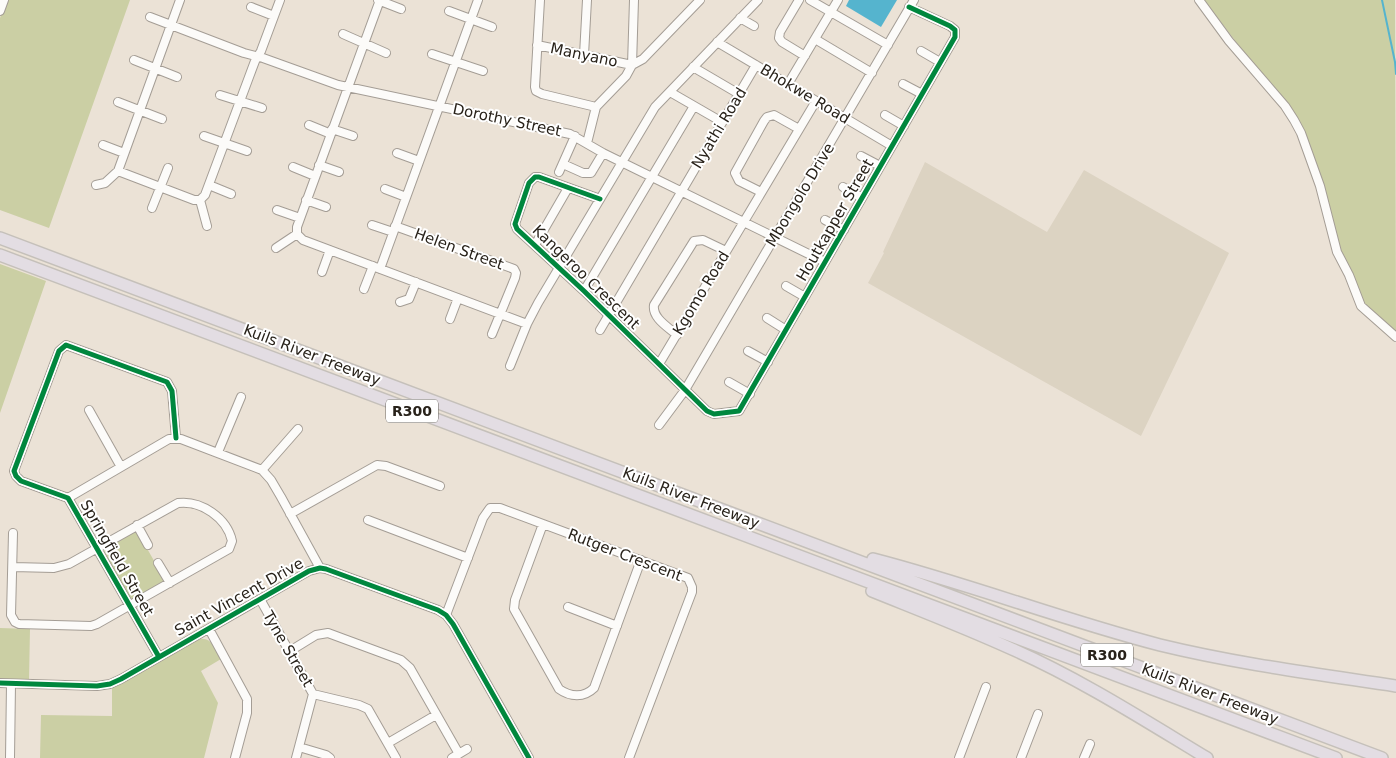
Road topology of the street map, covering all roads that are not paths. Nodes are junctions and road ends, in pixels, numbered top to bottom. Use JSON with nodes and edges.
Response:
{"nodes":[{"id":1,"x":4,"y":0,"type":"edge"},
{"id":2,"x":180,"y":0,"type":"edge"},
{"id":3,"x":280,"y":0,"type":"edge"},
{"id":4,"x":379,"y":0,"type":"edge"},
{"id":5,"x":478,"y":0,"type":"edge"},
{"id":6,"x":540,"y":0,"type":"edge"},
{"id":7,"x":587,"y":0,"type":"edge"},
{"id":8,"x":634,"y":0,"type":"edge"},
{"id":9,"x":700,"y":0,"type":"edge"},
{"id":10,"x":758,"y":0,"type":"edge"},
{"id":11,"x":799,"y":0,"type":"edge"},
{"id":12,"x":810,"y":0,"type":"edge"},
{"id":13,"x":838,"y":0,"type":"edge"},
{"id":14,"x":914,"y":0,"type":"edge"},
{"id":15,"x":1199,"y":0,"type":"edge"},
{"id":16,"x":252,"y":7,"type":"dead end"},
{"id":17,"x":909,"y":7,"type":"junction"},
{"id":18,"x":402,"y":9,"type":"dead end"},
{"id":19,"x":0,"y":11,"type":"edge"},
{"id":20,"x":449,"y":11,"type":"dead end"},
{"id":21,"x":831,"y":12,"type":"junction"},
{"id":22,"x":274,"y":16,"type":"junction"},
{"id":23,"x":150,"y":17,"type":"dead end"},
{"id":24,"x":740,"y":18,"type":"junction"},
{"id":25,"x":471,"y":19,"type":"junction"},
{"id":26,"x":171,"y":25,"type":"junction"},
{"id":27,"x":754,"y":26,"type":"dead end"},
{"id":28,"x":492,"y":27,"type":"dead end"},
{"id":29,"x":343,"y":34,"type":"dead end"},
{"id":30,"x":815,"y":39,"type":"junction"},
{"id":31,"x":717,"y":42,"type":"junction"},
{"id":32,"x":364,"y":43,"type":"junction"},
{"id":33,"x":538,"y":45,"type":"junction"},
{"id":34,"x":888,"y":45,"type":"junction"},
{"id":35,"x":921,"y":51,"type":"dead end"},
{"id":36,"x":386,"y":53,"type":"dead end"},
{"id":37,"x":432,"y":54,"type":"dead end"},
{"id":38,"x":584,"y":55,"type":"junction"},
{"id":39,"x":258,"y":56,"type":"junction"},
{"id":40,"x":805,"y":56,"type":"junction"},
{"id":41,"x":134,"y":60,"type":"dead end"},
{"id":42,"x":455,"y":62,"type":"junction"},
{"id":43,"x":940,"y":62,"type":"junction"},
{"id":44,"x":632,"y":65,"type":"junction"},
{"id":45,"x":756,"y":65,"type":"junction"},
{"id":46,"x":693,"y":67,"type":"junction"},
{"id":47,"x":155,"y":68,"type":"junction"},
{"id":48,"x":483,"y":71,"type":"dead end"},
{"id":49,"x":872,"y":73,"type":"junction"},
{"id":50,"x":177,"y":77,"type":"dead end"},
{"id":51,"x":788,"y":84,"type":"junction"},
{"id":52,"x":903,"y":84,"type":"dead end"},
{"id":53,"x":348,"y":87,"type":"junction"},
{"id":54,"x":670,"y":92,"type":"junction"},
{"id":55,"x":739,"y":94,"type":"junction"},
{"id":56,"x":922,"y":94,"type":"junction"},
{"id":57,"x":220,"y":95,"type":"dead end"},
{"id":58,"x":240,"y":101,"type":"junction"},
{"id":59,"x":816,"y":101,"type":"junction"},
{"id":60,"x":118,"y":102,"type":"dead end"},
{"id":61,"x":439,"y":106,"type":"junction"},
{"id":62,"x":694,"y":106,"type":"junction"},
{"id":63,"x":596,"y":107,"type":"junction"},
{"id":64,"x":262,"y":108,"type":"dead end"},
{"id":65,"x":140,"y":111,"type":"junction"},
{"id":66,"x":885,"y":115,"type":"dead end"},
{"id":67,"x":845,"y":118,"type":"junction"},
{"id":68,"x":162,"y":119,"type":"dead end"},
{"id":69,"x":722,"y":122,"type":"junction"},
{"id":70,"x":308,"y":125,"type":"dead end"},
{"id":71,"x":904,"y":126,"type":"junction"},
{"id":72,"x":799,"y":129,"type":"junction"},
{"id":73,"x":332,"y":131,"type":"junction"},
{"id":74,"x":204,"y":136,"type":"dead end"},
{"id":75,"x":353,"y":136,"type":"dead end"},
{"id":76,"x":575,"y":136,"type":"junction"},
{"id":77,"x":224,"y":143,"type":"junction"},
{"id":78,"x":586,"y":143,"type":"junction"},
{"id":79,"x":102,"y":145,"type":"dead end"},
{"id":80,"x":892,"y":146,"type":"junction"},
{"id":81,"x":247,"y":151,"type":"dead end"},
{"id":82,"x":124,"y":153,"type":"junction"},
{"id":83,"x":603,"y":153,"type":"junction"},
{"id":84,"x":398,"y":154,"type":"dead end"},
{"id":85,"x":862,"y":156,"type":"dead end"},
{"id":86,"x":419,"y":161,"type":"junction"},
{"id":87,"x":622,"y":162,"type":"junction"},
{"id":88,"x":563,"y":164,"type":"junction"},
{"id":89,"x":319,"y":165,"type":"junction"},
{"id":90,"x":880,"y":166,"type":"junction"},
{"id":91,"x":293,"y":167,"type":"dead end"},
{"id":92,"x":168,"y":168,"type":"dead end"},
{"id":93,"x":118,"y":171,"type":"junction"},
{"id":94,"x":339,"y":172,"type":"dead end"},
{"id":95,"x":559,"y":172,"type":"dead end"},
{"id":96,"x":315,"y":176,"type":"junction"},
{"id":97,"x":652,"y":177,"type":"junction"},
{"id":98,"x":96,"y":185,"type":"dead end"},
{"id":99,"x":209,"y":185,"type":"junction"},
{"id":100,"x":160,"y":187,"type":"junction"},
{"id":101,"x":843,"y":187,"type":"dead end"},
{"id":102,"x":568,"y":188,"type":"junction"},
{"id":103,"x":385,"y":189,"type":"dead end"},
{"id":104,"x":681,"y":192,"type":"junction"},
{"id":105,"x":761,"y":192,"type":"junction"},
{"id":106,"x":231,"y":194,"type":"dead end"},
{"id":107,"x":406,"y":197,"type":"junction"},
{"id":108,"x":862,"y":198,"type":"junction"},
{"id":109,"x":600,"y":199,"type":"junction"},
{"id":110,"x":200,"y":200,"type":"junction"},
{"id":111,"x":306,"y":200,"type":"junction"},
{"id":112,"x":326,"y":207,"type":"dead end"},
{"id":113,"x":152,"y":208,"type":"dead end"},
{"id":114,"x":277,"y":210,"type":"dead end"},
{"id":115,"x":300,"y":218,"type":"junction"},
{"id":116,"x":824,"y":220,"type":"dead end"},
{"id":117,"x":744,"y":222,"type":"junction"},
{"id":118,"x":372,"y":225,"type":"dead end"},
{"id":119,"x":207,"y":226,"type":"dead end"},
{"id":120,"x":394,"y":229,"type":"junction"},
{"id":121,"x":844,"y":230,"type":"junction"},
{"id":122,"x":297,"y":234,"type":"junction"},
{"id":123,"x":775,"y":237,"type":"junction"},
{"id":124,"x":0,"y":238,"type":"edge"},
{"id":125,"x":535,"y":245,"type":"junction"},
{"id":126,"x":276,"y":248,"type":"dead end"},
{"id":127,"x":330,"y":250,"type":"junction"},
{"id":128,"x":726,"y":251,"type":"junction"},
{"id":129,"x":0,"y":255,"type":"edge"},
{"id":130,"x":825,"y":262,"type":"junction"},
{"id":131,"x":376,"y":267,"type":"junction"},
{"id":132,"x":559,"y":268,"type":"junction"},
{"id":133,"x":322,"y":272,"type":"dead end"},
{"id":134,"x":416,"y":282,"type":"junction"},
{"id":135,"x":786,"y":286,"type":"dead end"},
{"id":136,"x":364,"y":289,"type":"dead end"},
{"id":137,"x":584,"y":291,"type":"junction"},
{"id":138,"x":806,"y":297,"type":"junction"},
{"id":139,"x":458,"y":298,"type":"junction"},
{"id":140,"x":400,"y":302,"type":"dead end"},
{"id":141,"x":501,"y":314,"type":"junction"},
{"id":142,"x":609,"y":315,"type":"junction"},
{"id":143,"x":767,"y":318,"type":"dead end"},
{"id":144,"x":450,"y":319,"type":"dead end"},
{"id":145,"x":527,"y":324,"type":"junction"},
{"id":146,"x":600,"y":330,"type":"dead end"},
{"id":147,"x":786,"y":330,"type":"junction"},
{"id":148,"x":492,"y":334,"type":"dead end"},
{"id":149,"x":677,"y":335,"type":"junction"},
{"id":150,"x":1396,"y":337,"type":"edge"},
{"id":151,"x":748,"y":351,"type":"dead end"},
{"id":152,"x":768,"y":362,"type":"junction"},
{"id":153,"x":659,"y":364,"type":"junction"},
{"id":154,"x":510,"y":366,"type":"dead end"},
{"id":155,"x":729,"y":382,"type":"dead end"},
{"id":156,"x":685,"y":390,"type":"junction"},
{"id":157,"x":750,"y":394,"type":"junction"},
{"id":158,"x":241,"y":397,"type":"dead end"},
{"id":159,"x":89,"y":410,"type":"dead end"},
{"id":160,"x":659,"y":425,"type":"dead end"},
{"id":161,"x":298,"y":430,"type":"dead end"},
{"id":162,"x":176,"y":438,"type":"junction"},
{"id":163,"x":218,"y":452,"type":"junction"},
{"id":164,"x":121,"y":467,"type":"junction"},
{"id":165,"x":262,"y":470,"type":"junction"},
{"id":166,"x":440,"y":486,"type":"dead end"},
{"id":167,"x":68,"y":498,"type":"junction"},
{"id":168,"x":290,"y":514,"type":"junction"},
{"id":169,"x":368,"y":520,"type":"dead end"},
{"id":170,"x":543,"y":524,"type":"junction"},
{"id":171,"x":137,"y":525,"type":"junction"},
{"id":172,"x":13,"y":534,"type":"dead end"},
{"id":173,"x":148,"y":545,"type":"dead end"},
{"id":174,"x":97,"y":548,"type":"junction"},
{"id":175,"x":832,"y":551,"type":"junction"},
{"id":176,"x":468,"y":558,"type":"junction"},
{"id":177,"x":641,"y":560,"type":"junction"},
{"id":178,"x":158,"y":563,"type":"dead end"},
{"id":179,"x":824,"y":566,"type":"junction"},
{"id":180,"x":13,"y":567,"type":"junction"},
{"id":181,"x":320,"y":568,"type":"junction"},
{"id":182,"x":170,"y":583,"type":"junction"},
{"id":183,"x":260,"y":599,"type":"junction"},
{"id":184,"x":130,"y":606,"type":"junction"},
{"id":185,"x":568,"y":607,"type":"dead end"},
{"id":186,"x":446,"y":614,"type":"junction"},
{"id":187,"x":617,"y":626,"type":"junction"},
{"id":188,"x":208,"y":629,"type":"junction"},
{"id":189,"x":290,"y":651,"type":"junction"},
{"id":190,"x":159,"y":656,"type":"junction"},
{"id":191,"x":0,"y":683,"type":"edge"},
{"id":192,"x":11,"y":684,"type":"junction"},
{"id":193,"x":1396,"y":686,"type":"edge"},
{"id":194,"x":986,"y":687,"type":"dead end"},
{"id":195,"x":313,"y":694,"type":"junction"},
{"id":196,"x":1038,"y":714,"type":"dead end"},
{"id":197,"x":436,"y":715,"type":"junction"},
{"id":198,"x":388,"y":743,"type":"junction"},
{"id":199,"x":1090,"y":744,"type":"dead end"},
{"id":200,"x":299,"y":747,"type":"junction"},
{"id":201,"x":467,"y":749,"type":"dead end"},
{"id":202,"x":455,"y":756,"type":"edge"},
{"id":203,"x":10,"y":758,"type":"edge"},
{"id":204,"x":234,"y":758,"type":"edge"},
{"id":205,"x":296,"y":758,"type":"edge"},
{"id":206,"x":330,"y":758,"type":"edge"},
{"id":207,"x":396,"y":758,"type":"edge"},
{"id":208,"x":529,"y":758,"type":"edge"},
{"id":209,"x":629,"y":758,"type":"edge"},
{"id":210,"x":959,"y":758,"type":"edge"},
{"id":211,"x":1021,"y":758,"type":"edge"},
{"id":212,"x":1084,"y":758,"type":"edge"},
{"id":213,"x":1207,"y":758,"type":"edge"},
{"id":214,"x":1336,"y":758,"type":"edge"},
{"id":215,"x":1382,"y":758,"type":"edge"}],
"edges":[{"from":1,"to":19,"type":"street"},
{"from":2,"to":26,"type":"street"},
{"from":3,"to":22,"type":"street"},
{"from":4,"to":18,"type":"street"},
{"from":4,"to":32,"type":"street"},
{"from":5,"to":25,"type":"street"},
{"from":6,"to":33,"type":"street"},
{"from":7,"to":38,"type":"street"},
{"from":8,"to":44,"type":"street"},
{"from":9,"to":44,"type":"street"},
{"from":10,"to":24,"type":"street"},
{"from":11,"to":40,"type":"street"},
{"from":12,"to":21,"type":"street"},
{"from":13,"to":21,"type":"street"},
{"from":14,"to":17,"type":"street","name":"Mbongolo Drive"},
{"from":15,"to":150,"type":"street"},
{"from":16,"to":22,"type":"street"},
{"from":17,"to":34,"type":"street","name":"Mbongolo Drive"},
{"from":17,"to":43,"type":"street","name":"Houtkapper Street"},
{"from":20,"to":25,"type":"street"},
{"from":21,"to":30,"type":"street"},
{"from":21,"to":34,"type":"street"},
{"from":22,"to":39,"type":"street"},
{"from":23,"to":26,"type":"street","name":"Dorothy Street"},
{"from":24,"to":27,"type":"street"},
{"from":24,"to":31,"type":"street"},
{"from":25,"to":28,"type":"street"},
{"from":25,"to":42,"type":"street"},
{"from":26,"to":39,"type":"street","name":"Dorothy Street"},
{"from":26,"to":47,"type":"street"},
{"from":29,"to":32,"type":"street"},
{"from":30,"to":40,"type":"street"},
{"from":30,"to":49,"type":"street"},
{"from":31,"to":45,"type":"street","name":"Bhokwe Road"},
{"from":31,"to":46,"type":"street"},
{"from":32,"to":36,"type":"street"},
{"from":32,"to":53,"type":"street"},
{"from":33,"to":38,"type":"street","name":"Manyano"},
{"from":33,"to":63,"type":"street"},
{"from":34,"to":49,"type":"street","name":"Mbongolo Drive"},
{"from":35,"to":43,"type":"street"},
{"from":37,"to":42,"type":"street"},
{"from":38,"to":44,"type":"street","name":"Manyano"},
{"from":39,"to":53,"type":"street","name":"Dorothy Street"},
{"from":39,"to":58,"type":"street"},
{"from":40,"to":51,"type":"street"},
{"from":41,"to":47,"type":"street"},
{"from":42,"to":48,"type":"street"},
{"from":42,"to":61,"type":"street"},
{"from":43,"to":56,"type":"street","name":"Houtkapper Street"},
{"from":44,"to":63,"type":"street"},
{"from":45,"to":51,"type":"street","name":"Bhokwe Road"},
{"from":45,"to":55,"type":"street","name":"Nyathi Road"},
{"from":46,"to":54,"type":"street"},
{"from":46,"to":55,"type":"street"},
{"from":47,"to":50,"type":"street"},
{"from":47,"to":65,"type":"street"},
{"from":49,"to":67,"type":"street","name":"Mbongolo Drive"},
{"from":51,"to":59,"type":"street","name":"Bhokwe Road"},
{"from":52,"to":56,"type":"street"},
{"from":53,"to":61,"type":"street","name":"Dorothy Street"},
{"from":53,"to":73,"type":"street"},
{"from":54,"to":62,"type":"street"},
{"from":54,"to":87,"type":"street"},
{"from":55,"to":69,"type":"street","name":"Nyathi Road"},
{"from":56,"to":71,"type":"street","name":"Houtkapper Street"},
{"from":57,"to":58,"type":"street"},
{"from":58,"to":64,"type":"street"},
{"from":58,"to":77,"type":"street"},
{"from":59,"to":67,"type":"street","name":"Bhokwe Road"},
{"from":59,"to":72,"type":"street","name":"Kgomo Road"},
{"from":60,"to":65,"type":"street"},
{"from":61,"to":76,"type":"street","name":"Dorothy Street"},
{"from":61,"to":86,"type":"street"},
{"from":62,"to":69,"type":"street"},
{"from":62,"to":97,"type":"street"},
{"from":63,"to":78,"type":"street"},
{"from":65,"to":68,"type":"street"},
{"from":65,"to":82,"type":"street"},
{"from":66,"to":71,"type":"street"},
{"from":67,"to":80,"type":"street","name":"Bhokwe Road"},
{"from":67,"to":123,"type":"street","name":"Mbongolo Drive"},
{"from":69,"to":104,"type":"street","name":"Nyathi Road"},
{"from":70,"to":73,"type":"street"},
{"from":71,"to":80,"type":"street","name":"Houtkapper Street"},
{"from":72,"to":105,"type":"street","name":"Kgomo Road"},
{"from":72,"to":105,"type":"street"},
{"from":73,"to":75,"type":"street"},
{"from":73,"to":89,"type":"street"},
{"from":74,"to":77,"type":"street"},
{"from":76,"to":78,"type":"street","name":"Dorothy Street"},
{"from":76,"to":88,"type":"street"},
{"from":77,"to":81,"type":"street"},
{"from":77,"to":99,"type":"street"},
{"from":78,"to":83,"type":"street","name":"Dorothy Street"},
{"from":79,"to":82,"type":"street"},
{"from":80,"to":90,"type":"street","name":"Houtkapper Street"},
{"from":82,"to":93,"type":"street"},
{"from":83,"to":87,"type":"street","name":"Dorothy Street"},
{"from":83,"to":88,"type":"street"},
{"from":84,"to":86,"type":"street"},
{"from":85,"to":90,"type":"street"},
{"from":86,"to":107,"type":"street"},
{"from":87,"to":97,"type":"street","name":"Dorothy Street"},
{"from":87,"to":109,"type":"street"},
{"from":88,"to":95,"type":"street"},
{"from":89,"to":94,"type":"street"},
{"from":89,"to":96,"type":"street"},
{"from":90,"to":108,"type":"street","name":"Houtkapper Street"},
{"from":91,"to":96,"type":"street"},
{"from":92,"to":100,"type":"street"},
{"from":93,"to":98,"type":"street"},
{"from":93,"to":100,"type":"street"},
{"from":96,"to":111,"type":"street"},
{"from":97,"to":104,"type":"street","name":"Dorothy Street"},
{"from":97,"to":137,"type":"street"},
{"from":99,"to":106,"type":"street"},
{"from":99,"to":110,"type":"street"},
{"from":100,"to":110,"type":"street"},
{"from":100,"to":113,"type":"street"},
{"from":101,"to":108,"type":"street"},
{"from":102,"to":109,"type":"street","name":"Kangeroo Crescent"},
{"from":102,"to":125,"type":"street"},
{"from":102,"to":125,"type":"street","name":"Kangeroo Crescent"},
{"from":103,"to":107,"type":"street"},
{"from":104,"to":117,"type":"street","name":"Dorothy Street"},
{"from":104,"to":142,"type":"street","name":"Nyathi Road"},
{"from":105,"to":117,"type":"street","name":"Kgomo Road"},
{"from":107,"to":120,"type":"street"},
{"from":108,"to":121,"type":"street","name":"Houtkapper Street"},
{"from":109,"to":132,"type":"street"},
{"from":110,"to":119,"type":"street"},
{"from":111,"to":112,"type":"street"},
{"from":111,"to":115,"type":"street"},
{"from":114,"to":115,"type":"street"},
{"from":115,"to":122,"type":"street"},
{"from":116,"to":121,"type":"street"},
{"from":117,"to":123,"type":"street","name":"Dorothy Street"},
{"from":117,"to":128,"type":"street","name":"Kgomo Road"},
{"from":118,"to":120,"type":"street"},
{"from":120,"to":131,"type":"street"},
{"from":120,"to":141,"type":"street","name":"Helen Street"},
{"from":121,"to":130,"type":"street","name":"Houtkapper Street"},
{"from":122,"to":126,"type":"street"},
{"from":122,"to":127,"type":"street"},
{"from":123,"to":130,"type":"street","name":"Dorothy Street"},
{"from":123,"to":156,"type":"street","name":"Mbongolo Drive"},
{"from":124,"to":175,"type":"highway","name":"Kuils River Freeway","number":"R300"},
{"from":125,"to":132,"type":"street","name":"Kangeroo Crescent"},
{"from":127,"to":131,"type":"street"},
{"from":127,"to":133,"type":"street"},
{"from":128,"to":149,"type":"street","name":"Kgomo Road"},
{"from":128,"to":149,"type":"street"},
{"from":129,"to":179,"type":"highway","name":"Kuils River Freeway","number":"R300"},
{"from":130,"to":138,"type":"street","name":"Houtkapper Street"},
{"from":131,"to":134,"type":"street"},
{"from":131,"to":136,"type":"street"},
{"from":132,"to":137,"type":"street","name":"Kangeroo Crescent"},
{"from":132,"to":145,"type":"street"},
{"from":134,"to":139,"type":"street"},
{"from":134,"to":140,"type":"street"},
{"from":135,"to":138,"type":"street"},
{"from":137,"to":142,"type":"street","name":"Kangeroo Crescent"},
{"from":138,"to":147,"type":"street","name":"Houtkapper Street"},
{"from":139,"to":141,"type":"street"},
{"from":139,"to":144,"type":"street"},
{"from":141,"to":145,"type":"street"},
{"from":141,"to":148,"type":"street"},
{"from":142,"to":146,"type":"street","name":"Nyathi Road"},
{"from":142,"to":153,"type":"street","name":"Kangeroo Crescent"},
{"from":143,"to":147,"type":"street"},
{"from":145,"to":154,"type":"street"},
{"from":147,"to":152,"type":"street","name":"Houtkapper Street"},
{"from":149,"to":153,"type":"street","name":"Kgomo Road"},
{"from":151,"to":152,"type":"street"},
{"from":152,"to":157,"type":"street","name":"Houtkapper Street"},
{"from":153,"to":156,"type":"street","name":"Kangeroo Crescent"},
{"from":155,"to":157,"type":"street"},
{"from":156,"to":157,"type":"street","name":"Houtkapper Street"},
{"from":156,"to":160,"type":"street","name":"Mbongolo Drive"},
{"from":158,"to":163,"type":"street"},
{"from":159,"to":164,"type":"street"},
{"from":161,"to":165,"type":"street"},
{"from":162,"to":163,"type":"street"},
{"from":162,"to":164,"type":"street","name":"Springfield Street"},
{"from":162,"to":167,"type":"street"},
{"from":163,"to":165,"type":"street"},
{"from":164,"to":167,"type":"street","name":"Springfield Street"},
{"from":165,"to":168,"type":"street"},
{"from":166,"to":168,"type":"street"},
{"from":167,"to":174,"type":"street","name":"Springfield Street"},
{"from":168,"to":181,"type":"street"},
{"from":169,"to":176,"type":"street"},
{"from":170,"to":176,"type":"street","name":"Rutger Crescent"},
{"from":170,"to":177,"type":"street","name":"Rutger Crescent"},
{"from":170,"to":187,"type":"street"},
{"from":171,"to":173,"type":"street"},
{"from":171,"to":174,"type":"street"},
{"from":171,"to":182,"type":"street"},
{"from":172,"to":180,"type":"street"},
{"from":174,"to":180,"type":"street"},
{"from":174,"to":184,"type":"street","name":"Springfield Street"},
{"from":175,"to":193,"type":"highway"},
{"from":175,"to":215,"type":"highway","name":"Kuils River Freeway","number":"R300"},
{"from":176,"to":186,"type":"street","name":"Rutger Crescent"},
{"from":177,"to":187,"type":"street"},
{"from":177,"to":209,"type":"street","name":"Rutger Crescent"},
{"from":178,"to":182,"type":"street"},
{"from":179,"to":213,"type":"highway"},
{"from":179,"to":214,"type":"highway","name":"Kuils River Freeway","number":"R300"},
{"from":180,"to":184,"type":"street"},
{"from":181,"to":183,"type":"street","name":"Saint Vincent Drive"},
{"from":181,"to":186,"type":"street","name":"Saint Vincent Drive"},
{"from":182,"to":184,"type":"street"},
{"from":183,"to":188,"type":"street","name":"Saint Vincent Drive"},
{"from":183,"to":189,"type":"street","name":"Tyne Street"},
{"from":184,"to":190,"type":"street","name":"Springfield Street"},
{"from":185,"to":187,"type":"street"},
{"from":186,"to":208,"type":"street"},
{"from":188,"to":190,"type":"street","name":"Saint Vincent Drive"},
{"from":188,"to":204,"type":"street"},
{"from":189,"to":195,"type":"street","name":"Tyne Street"},
{"from":189,"to":197,"type":"street"},
{"from":190,"to":192,"type":"street","name":"Saint Vincent Drive"},
{"from":191,"to":192,"type":"street","name":"Saint Vincent Drive"},
{"from":192,"to":203,"type":"street"},
{"from":194,"to":210,"type":"street"},
{"from":195,"to":198,"type":"street"},
{"from":195,"to":200,"type":"street","name":"Tyne Street"},
{"from":196,"to":211,"type":"street"},
{"from":197,"to":198,"type":"street"},
{"from":197,"to":202,"type":"street"},
{"from":198,"to":207,"type":"street"},
{"from":199,"to":212,"type":"street"},
{"from":200,"to":205,"type":"street","name":"Tyne Street"},
{"from":200,"to":206,"type":"street"},
{"from":201,"to":202,"type":"street"}]}
